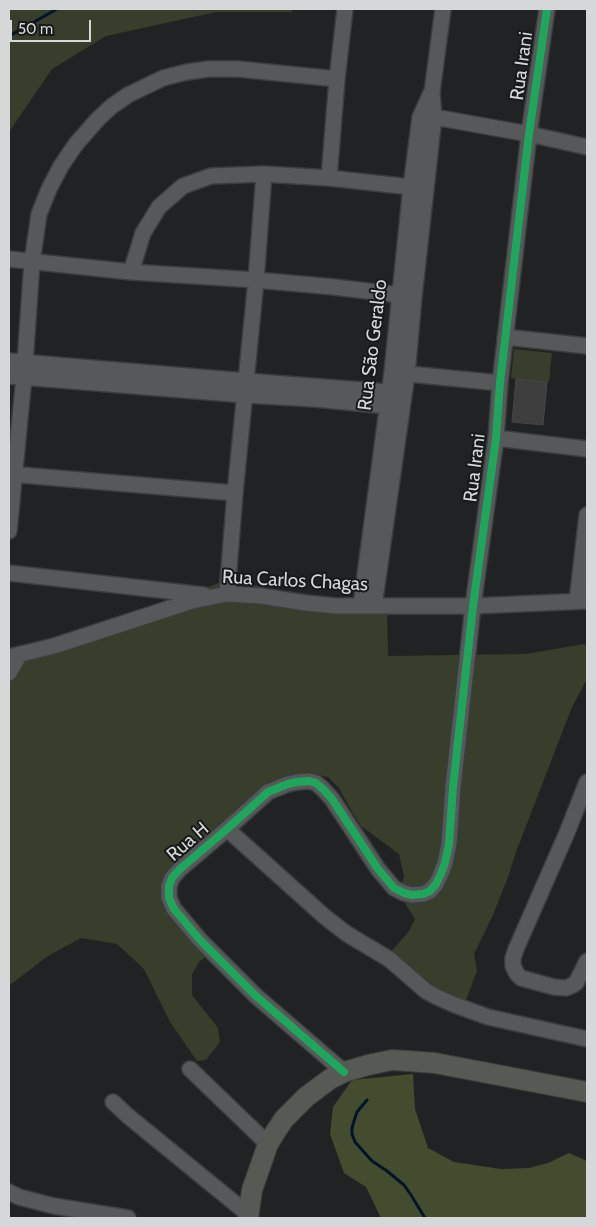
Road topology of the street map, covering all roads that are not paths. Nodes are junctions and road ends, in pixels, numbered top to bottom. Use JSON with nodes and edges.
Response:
{"nodes":[{"id":1,"x":345,"y":9,"type":"edge"},
{"id":2,"x":443,"y":9,"type":"edge"},
{"id":3,"x":547,"y":9,"type":"edge"},
{"id":4,"x":337,"y":79,"type":"junction"},
{"id":5,"x":427,"y":117,"type":"junction"},
{"id":6,"x":529,"y":134,"type":"junction"},
{"id":7,"x":587,"y":147,"type":"edge"},
{"id":8,"x":264,"y":174,"type":"junction"},
{"id":9,"x":329,"y":178,"type":"junction"},
{"id":10,"x":419,"y":188,"type":"junction"},
{"id":11,"x":9,"y":259,"type":"edge"},
{"id":12,"x":32,"y":262,"type":"junction"},
{"id":13,"x":131,"y":272,"type":"junction"},
{"id":14,"x":256,"y":280,"type":"junction"},
{"id":15,"x":407,"y":296,"type":"junction"},
{"id":16,"x":505,"y":337,"type":"junction"},
{"id":17,"x":587,"y":346,"type":"edge"},
{"id":18,"x":9,"y":361,"type":"edge"},
{"id":19,"x":25,"y":370,"type":"junction"},
{"id":20,"x":392,"y":372,"type":"junction"},
{"id":21,"x":407,"y":374,"type":"junction"},
{"id":22,"x":9,"y":376,"type":"edge"},
{"id":23,"x":500,"y":383,"type":"junction"},
{"id":24,"x":245,"y":388,"type":"junction"},
{"id":25,"x":388,"y":399,"type":"junction"},
{"id":26,"x":496,"y":438,"type":"junction"},
{"id":27,"x":587,"y":449,"type":"edge"},
{"id":28,"x":11,"y":474,"type":"edge"},
{"id":29,"x":234,"y":493,"type":"junction"},
{"id":30,"x":587,"y":515,"type":"edge"},
{"id":31,"x":9,"y":531,"type":"edge"},
{"id":32,"x":9,"y":573,"type":"edge"},
{"id":33,"x":220,"y":595,"type":"junction"},
{"id":34,"x":582,"y":601,"type":"edge"},
{"id":35,"x":368,"y":606,"type":"junction"},
{"id":36,"x":473,"y":606,"type":"junction"},
{"id":37,"x":14,"y":656,"type":"edge"},
{"id":38,"x":9,"y":673,"type":"edge"},
{"id":39,"x":587,"y":782,"type":"edge"},
{"id":40,"x":227,"y":829,"type":"junction"},
{"id":41,"x":394,"y":888,"type":"joint"},
{"id":42,"x":587,"y":960,"type":"edge"},
{"id":43,"x":587,"y":1039,"type":"edge"},
{"id":44,"x":190,"y":1069,"type":"dead end"},
{"id":45,"x":344,"y":1072,"type":"junction"},
{"id":46,"x":587,"y":1092,"type":"edge"},
{"id":47,"x":113,"y":1102,"type":"dead end"},
{"id":48,"x":268,"y":1144,"type":"junction"},
{"id":49,"x":9,"y":1192,"type":"edge"},
{"id":50,"x":248,"y":1216,"type":"edge"},
{"id":51,"x":128,"y":1218,"type":"edge"}],
"edges":[{"from":1,"to":4,"type":"street"},
{"from":2,"to":5,"type":"street","name":"Rua São Geraldo"},
{"from":3,"to":6,"type":"street","name":"Rua Irani"},
{"from":4,"to":9,"type":"street"},
{"from":4,"to":12,"type":"street"},
{"from":5,"to":6,"type":"street"},
{"from":5,"to":10,"type":"street","name":"Rua São Geraldo"},
{"from":6,"to":7,"type":"street"},
{"from":6,"to":16,"type":"street","name":"Rua Irani"},
{"from":8,"to":9,"type":"street"},
{"from":8,"to":13,"type":"street"},
{"from":8,"to":14,"type":"street"},
{"from":9,"to":10,"type":"street"},
{"from":10,"to":15,"type":"street","name":"Rua São Geraldo"},
{"from":11,"to":12,"type":"street"},
{"from":12,"to":13,"type":"street"},
{"from":12,"to":19,"type":"street"},
{"from":13,"to":14,"type":"street"},
{"from":14,"to":15,"type":"street"},
{"from":14,"to":24,"type":"street"},
{"from":15,"to":20,"type":"street","name":"Rua São Geraldo"},
{"from":15,"to":21,"type":"street","name":"Rua São Geraldo"},
{"from":16,"to":17,"type":"street"},
{"from":16,"to":23,"type":"street","name":"Rua Irani"},
{"from":18,"to":19,"type":"street"},
{"from":19,"to":22,"type":"street"},
{"from":19,"to":24,"type":"street"},
{"from":19,"to":28,"type":"street"},
{"from":20,"to":21,"type":"street"},
{"from":20,"to":25,"type":"street","name":"Rua São Geraldo"},
{"from":21,"to":23,"type":"street"},
{"from":21,"to":35,"type":"street","name":"Rua São Geraldo"},
{"from":23,"to":26,"type":"street","name":"Rua Irani"},
{"from":24,"to":25,"type":"street"},
{"from":24,"to":29,"type":"street"},
{"from":25,"to":35,"type":"street","name":"Rua São Geraldo"},
{"from":26,"to":27,"type":"street"},
{"from":26,"to":36,"type":"street","name":"Rua Irani"},
{"from":28,"to":29,"type":"street"},
{"from":28,"to":31,"type":"street"},
{"from":29,"to":33,"type":"street"},
{"from":30,"to":34,"type":"street"},
{"from":32,"to":33,"type":"street"},
{"from":33,"to":35,"type":"street","name":"Rua Carlos Chagas"},
{"from":33,"to":37,"type":"street","name":"Rua Carlos Chagas"},
{"from":34,"to":36,"type":"street","name":"Rua Carlos Chagas"},
{"from":35,"to":36,"type":"street","name":"Rua Carlos Chagas"},
{"from":36,"to":41,"type":"street","name":"Rua Irani"},
{"from":37,"to":38,"type":"street"},
{"from":39,"to":42,"type":"street"},
{"from":40,"to":41,"type":"street","name":"Rua H"},
{"from":40,"to":43,"type":"street","name":"Rua H"},
{"from":40,"to":45,"type":"street","name":"Rua H"},
{"from":44,"to":48,"type":"street"},
{"from":45,"to":46,"type":"main road"},
{"from":45,"to":48,"type":"main road"},
{"from":47,"to":50,"type":"street"},
{"from":48,"to":50,"type":"main road"},
{"from":49,"to":51,"type":"street"}]}
